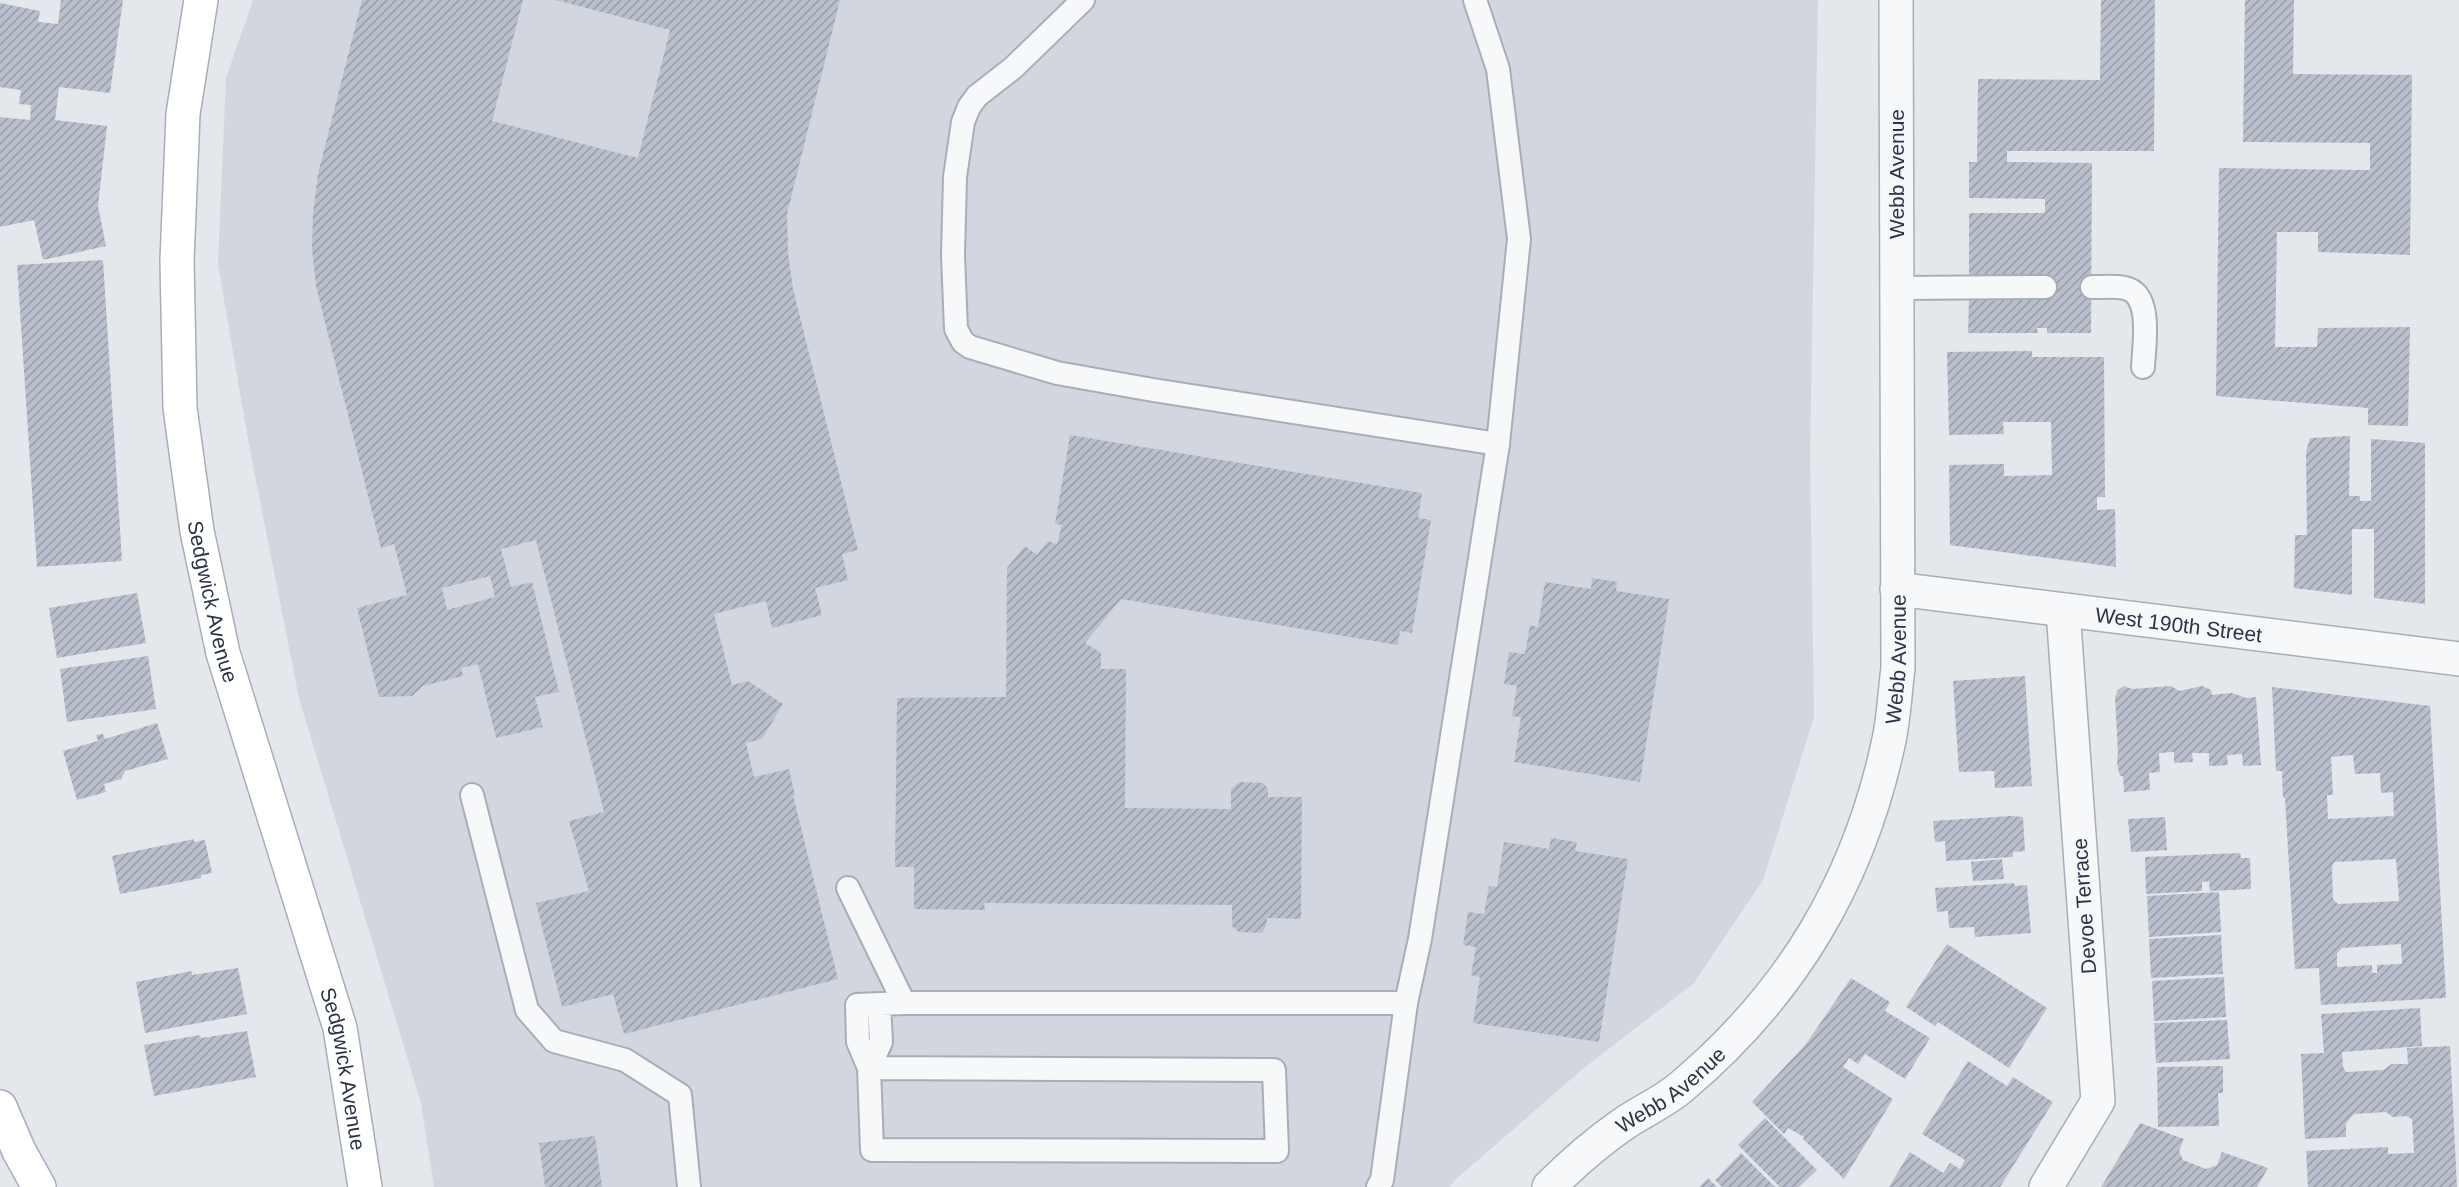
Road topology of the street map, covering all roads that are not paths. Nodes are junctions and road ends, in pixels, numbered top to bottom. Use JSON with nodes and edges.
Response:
{"nodes":[{"id":1,"x":201,"y":0,"type":"edge"},
{"id":2,"x":1083,"y":0,"type":"edge"},
{"id":3,"x":1475,"y":0,"type":"edge"},
{"id":4,"x":1896,"y":0,"type":"edge"},
{"id":5,"x":2045,"y":287,"type":"dead end"},
{"id":6,"x":2092,"y":287,"type":"dead end"},
{"id":7,"x":1896,"y":288,"type":"junction"},
{"id":8,"x":2143,"y":367,"type":"dead end"},
{"id":9,"x":1498,"y":444,"type":"junction"},
{"id":10,"x":1897,"y":589,"type":"junction"},
{"id":11,"x":2062,"y":610,"type":"junction"},
{"id":12,"x":2459,"y":659,"type":"edge"},
{"id":13,"x":472,"y":795,"type":"dead end"},
{"id":14,"x":848,"y":888,"type":"dead end"},
{"id":15,"x":904,"y":1003,"type":"junction"},
{"id":16,"x":1406,"y":1003,"type":"junction"},
{"id":17,"x":869,"y":1068,"type":"junction"},
{"id":18,"x":0,"y":1107,"type":"edge"},
{"id":19,"x":39,"y":1187,"type":"edge"},
{"id":20,"x":365,"y":1187,"type":"edge"},
{"id":21,"x":689,"y":1187,"type":"edge"},
{"id":22,"x":1378,"y":1187,"type":"edge"},
{"id":23,"x":1550,"y":1187,"type":"edge"},
{"id":24,"x":2046,"y":1187,"type":"edge"}],
"edges":[{"from":1,"to":20,"type":"street","name":"Sedgwick Avenue"},
{"from":2,"to":9,"type":"lane"},
{"from":3,"to":9,"type":"lane"},
{"from":4,"to":7,"type":"street","name":"Webb Avenue"},
{"from":5,"to":7,"type":"lane"},
{"from":6,"to":8,"type":"lane"},
{"from":7,"to":10,"type":"street","name":"Webb Avenue"},
{"from":9,"to":16,"type":"lane"},
{"from":10,"to":11,"type":"street","name":"West 190th Street"},
{"from":10,"to":23,"type":"street","name":"Webb Avenue"},
{"from":11,"to":12,"type":"street","name":"West 190th Street"},
{"from":11,"to":24,"type":"street","name":"Devoe Terrace"},
{"from":13,"to":21,"type":"lane"},
{"from":14,"to":15,"type":"lane"},
{"from":15,"to":16,"type":"lane"},
{"from":15,"to":17,"type":"lane"},
{"from":16,"to":22,"type":"lane"},
{"from":17,"to":17,"type":"lane"},
{"from":18,"to":19,"type":"street"}]}
